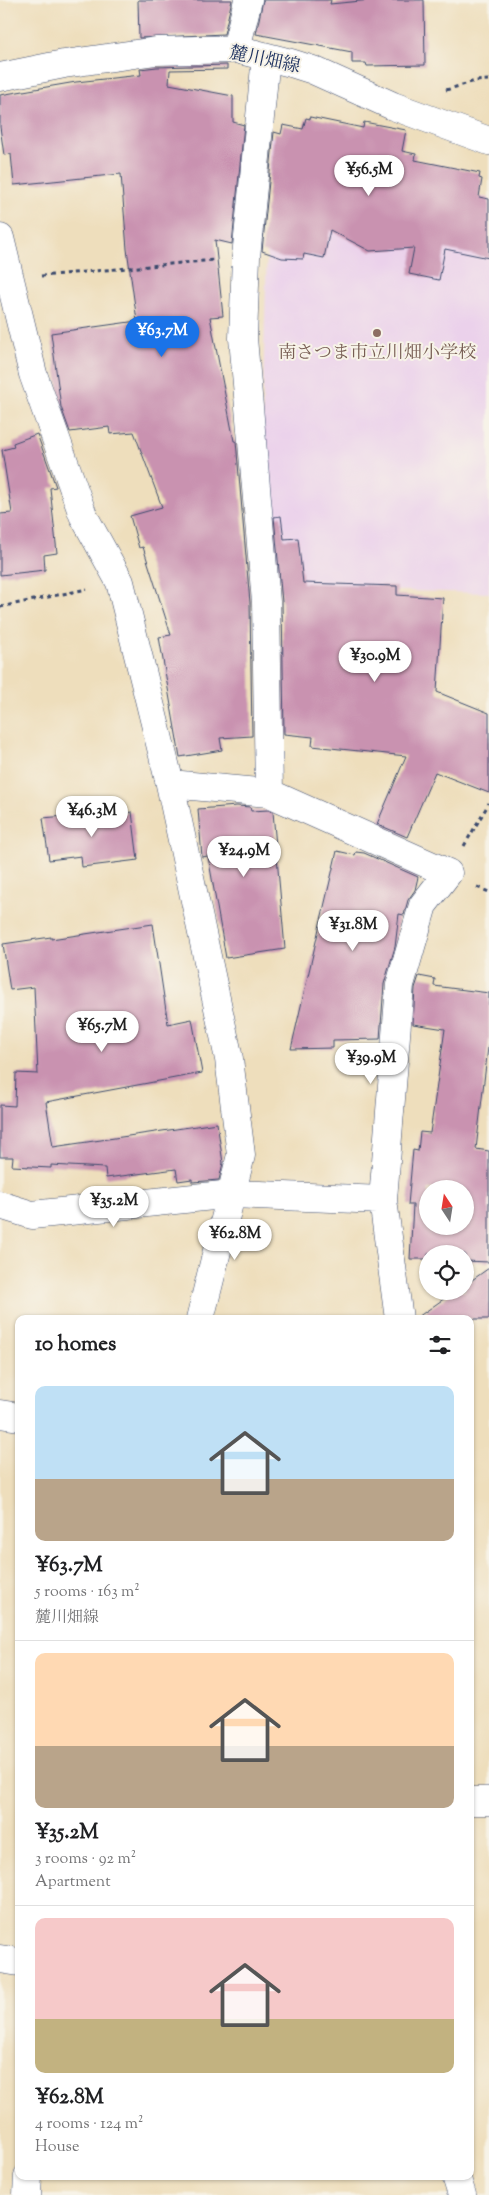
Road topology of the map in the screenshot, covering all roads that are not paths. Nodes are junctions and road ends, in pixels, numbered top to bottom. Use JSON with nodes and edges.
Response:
{"nodes":[{"id":1,"x":248,"y":0,"type":"edge"},
{"id":2,"x":236,"y":49,"type":"junction"},
{"id":3,"x":266,"y":57,"type":"junction"},
{"id":4,"x":0,"y":76,"type":"edge"},
{"id":5,"x":489,"y":141,"type":"edge"},
{"id":6,"x":1,"y":247,"type":"edge"},
{"id":7,"x":170,"y":784,"type":"junction"},
{"id":8,"x":269,"y":794,"type":"junction"},
{"id":9,"x":232,"y":1194,"type":"junction"},
{"id":10,"x":383,"y":1200,"type":"junction"},
{"id":11,"x":0,"y":1205,"type":"edge"},
{"id":12,"x":201,"y":1315,"type":"edge"},
{"id":13,"x":398,"y":1315,"type":"edge"},
{"id":14,"x":0,"y":1414,"type":"edge"},
{"id":15,"x":15,"y":1416,"type":"edge"},
{"id":16,"x":474,"y":1801,"type":"edge"},
{"id":17,"x":489,"y":1801,"type":"edge"},
{"id":18,"x":0,"y":1959,"type":"edge"},
{"id":19,"x":15,"y":1961,"type":"edge"},
{"id":20,"x":28,"y":2180,"type":"edge"},
{"id":21,"x":457,"y":2180,"type":"edge"},
{"id":22,"x":27,"y":2195,"type":"edge"},
{"id":23,"x":462,"y":2195,"type":"edge"}],
"edges":[{"from":1,"to":2,"type":"street"},
{"from":2,"to":3,"type":"street","name":"麓川畑線"},
{"from":2,"to":4,"type":"street","name":"麓川畑線"},
{"from":3,"to":5,"type":"street","name":"麓川畑線"},
{"from":3,"to":8,"type":"street"},
{"from":6,"to":7,"type":"street"},
{"from":7,"to":8,"type":"street"},
{"from":7,"to":9,"type":"street"},
{"from":8,"to":10,"type":"street"},
{"from":9,"to":10,"type":"street"},
{"from":9,"to":11,"type":"street"},
{"from":9,"to":12,"type":"street"},
{"from":10,"to":13,"type":"street"},
{"from":14,"to":15,"type":"street"},
{"from":16,"to":17,"type":"street"},
{"from":18,"to":19,"type":"street"},
{"from":20,"to":22,"type":"street"},
{"from":21,"to":23,"type":"street"}]}
